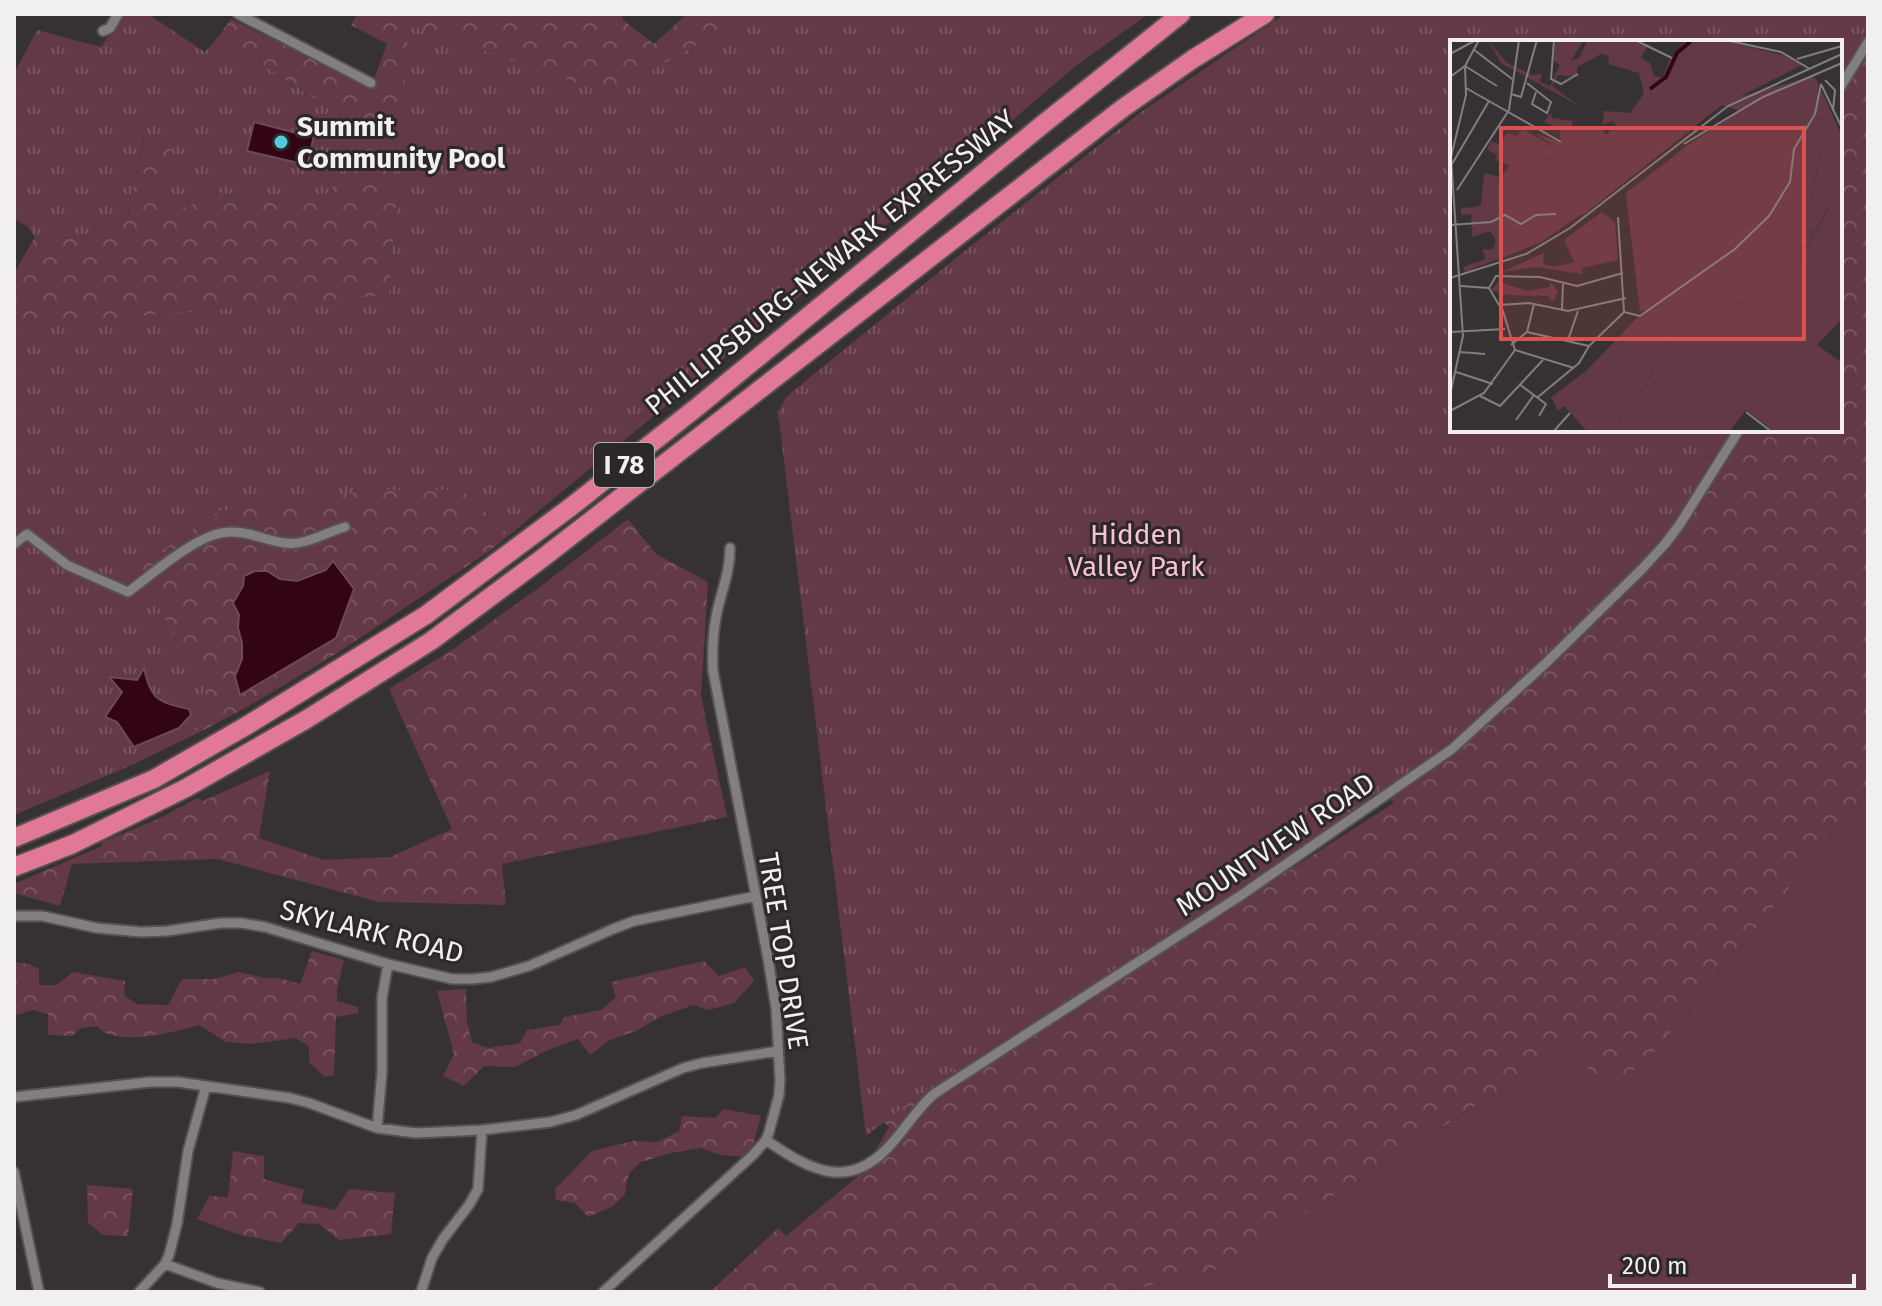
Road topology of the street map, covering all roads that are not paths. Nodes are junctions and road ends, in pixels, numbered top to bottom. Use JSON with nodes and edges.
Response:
{"nodes":[{"id":1,"x":118,"y":14,"type":"edge"},
{"id":2,"x":238,"y":14,"type":"edge"},
{"id":3,"x":1181,"y":14,"type":"edge"},
{"id":4,"x":1250,"y":14,"type":"edge"},
{"id":5,"x":1265,"y":14,"type":"edge"},
{"id":6,"x":103,"y":31,"type":"dead end"},
{"id":7,"x":1868,"y":42,"type":"edge"},
{"id":8,"x":1193,"y":59,"type":"junction"},
{"id":9,"x":371,"y":83,"type":"dead end"},
{"id":10,"x":1842,"y":85,"type":"edge"},
{"id":11,"x":1738,"y":432,"type":"edge"},
{"id":12,"x":345,"y":527,"type":"dead end"},
{"id":13,"x":14,"y":544,"type":"edge"},
{"id":14,"x":730,"y":548,"type":"dead end"},
{"id":15,"x":14,"y":838,"type":"edge"},
{"id":16,"x":14,"y":867,"type":"edge"},
{"id":17,"x":756,"y":896,"type":"junction"},
{"id":18,"x":14,"y":916,"type":"edge"},
{"id":19,"x":388,"y":964,"type":"junction"},
{"id":20,"x":778,"y":1051,"type":"junction"},
{"id":21,"x":206,"y":1086,"type":"junction"},
{"id":22,"x":14,"y":1097,"type":"edge"},
{"id":23,"x":377,"y":1128,"type":"junction"},
{"id":24,"x":482,"y":1130,"type":"junction"},
{"id":25,"x":766,"y":1140,"type":"junction"},
{"id":26,"x":14,"y":1172,"type":"edge"},
{"id":27,"x":28,"y":1240,"type":"junction"},
{"id":28,"x":14,"y":1243,"type":"edge"},
{"id":29,"x":165,"y":1264,"type":"junction"},
{"id":30,"x":39,"y":1292,"type":"edge"},
{"id":31,"x":139,"y":1292,"type":"edge"},
{"id":32,"x":260,"y":1292,"type":"edge"},
{"id":33,"x":421,"y":1292,"type":"edge"},
{"id":34,"x":603,"y":1292,"type":"edge"}],
"edges":[{"from":1,"to":6,"type":"street"},
{"from":2,"to":9,"type":"street"},
{"from":3,"to":15,"type":"highway","name":"PHILLIPSBURG-NEWARK EXPRESSWAY","number":"I 78"},
{"from":4,"to":8,"type":"highway","name":"PHILLIPSBURG-NEWARK EXPRESSWAY","number":"I 78"},
{"from":5,"to":8,"type":"highway","name":"PHILLIPSBURG-NEWARK EXPRESSWAY","number":"I 78"},
{"from":7,"to":10,"type":"street"},
{"from":8,"to":16,"type":"highway","name":"PHILLIPSBURG-NEWARK EXPRESSWAY","number":"I 78"},
{"from":11,"to":25,"type":"street","name":"MOUNTVIEW ROAD"},
{"from":12,"to":13,"type":"street"},
{"from":14,"to":17,"type":"street","name":"TREE TOP DRIVE"},
{"from":17,"to":19,"type":"street","name":"SKYLARK ROAD"},
{"from":17,"to":20,"type":"street","name":"TREE TOP DRIVE"},
{"from":18,"to":19,"type":"street","name":"SKYLARK ROAD"},
{"from":19,"to":23,"type":"street"},
{"from":20,"to":24,"type":"street"},
{"from":20,"to":25,"type":"street","name":"TREE TOP DRIVE"},
{"from":21,"to":22,"type":"street"},
{"from":21,"to":23,"type":"street"},
{"from":21,"to":29,"type":"street"},
{"from":23,"to":24,"type":"street"},
{"from":24,"to":33,"type":"street"},
{"from":25,"to":34,"type":"street","name":"TREE TOP DRIVE"},
{"from":26,"to":27,"type":"street"},
{"from":27,"to":28,"type":"street"},
{"from":27,"to":30,"type":"street"},
{"from":29,"to":31,"type":"street"},
{"from":29,"to":32,"type":"street"}]}
